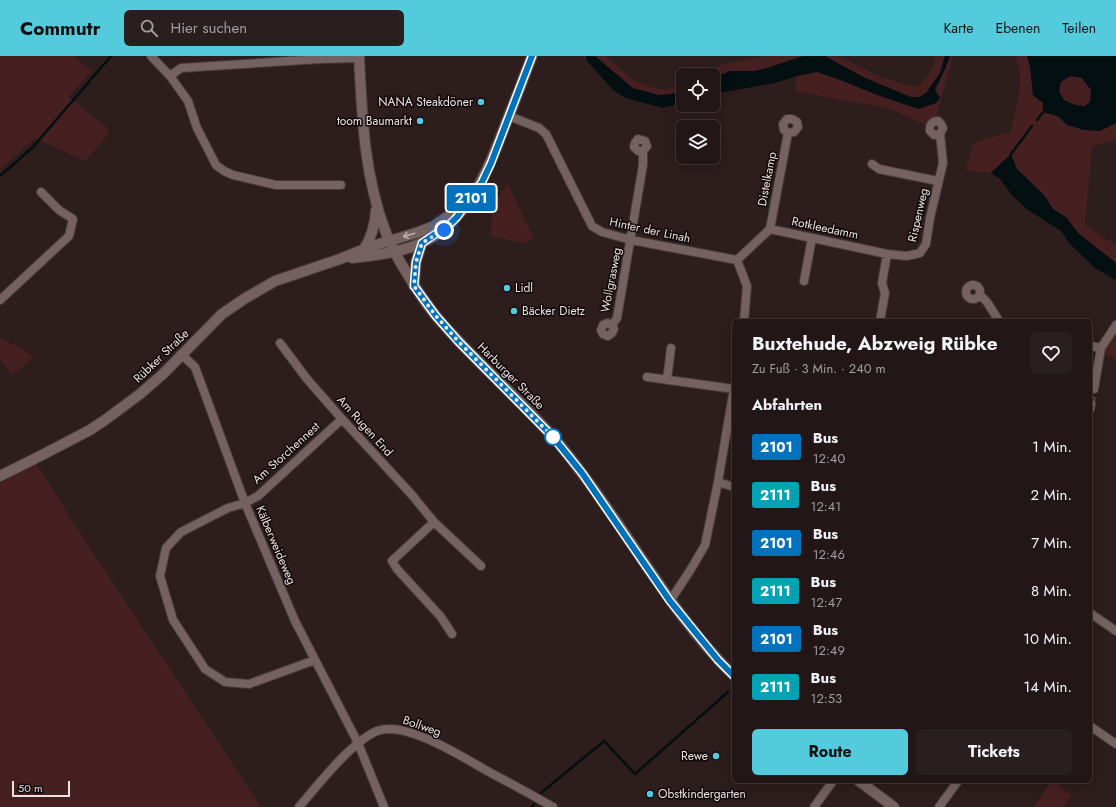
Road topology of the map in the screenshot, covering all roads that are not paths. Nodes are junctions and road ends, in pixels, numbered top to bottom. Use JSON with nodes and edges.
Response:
{"nodes":[{"id":1,"x":151,"y":56,"type":"edge"},
{"id":2,"x":532,"y":56,"type":"edge"},
{"id":3,"x":359,"y":57,"type":"edge"},
{"id":4,"x":170,"y":76,"type":"junction"},
{"id":5,"x":508,"y":116,"type":"junction"},
{"id":6,"x":788,"y":133,"type":"dead end"},
{"id":7,"x":940,"y":134,"type":"dead end"},
{"id":8,"x":643,"y":151,"type":"dead end"},
{"id":9,"x":872,"y":164,"type":"dead end"},
{"id":10,"x":938,"y":181,"type":"junction"},
{"id":11,"x":340,"y":185,"type":"dead end"},
{"id":12,"x":41,"y":192,"type":"dead end"},
{"id":13,"x":467,"y":203,"type":"junction"},
{"id":14,"x":376,"y":204,"type":"junction"},
{"id":15,"x":770,"y":229,"type":"junction"},
{"id":16,"x":812,"y":238,"type":"junction"},
{"id":17,"x":631,"y":240,"type":"junction"},
{"id":18,"x":389,"y":241,"type":"junction"},
{"id":19,"x":422,"y":243,"type":"junction"},
{"id":20,"x":364,"y":249,"type":"junction"},
{"id":21,"x":394,"y":251,"type":"junction"},
{"id":22,"x":920,"y":253,"type":"joint"},
{"id":23,"x":887,"y":254,"type":"junction"},
{"id":24,"x":340,"y":259,"type":"junction"},
{"id":25,"x":737,"y":260,"type":"junction"},
{"id":26,"x":804,"y":281,"type":"dead end"},
{"id":27,"x":414,"y":286,"type":"junction"},
{"id":28,"x":980,"y":295,"type":"dead end"},
{"id":29,"x":0,"y":300,"type":"edge"},
{"id":30,"x":744,"y":319,"type":"edge"},
{"id":31,"x":880,"y":319,"type":"edge"},
{"id":32,"x":998,"y":319,"type":"edge"},
{"id":33,"x":612,"y":325,"type":"dead end"},
{"id":34,"x":1116,"y":325,"type":"edge"},
{"id":35,"x":280,"y":343,"type":"dead end"},
{"id":36,"x":1092,"y":346,"type":"edge"},
{"id":37,"x":671,"y":348,"type":"dead end"},
{"id":38,"x":1102,"y":348,"type":"junction"},
{"id":39,"x":181,"y":354,"type":"junction"},
{"id":40,"x":647,"y":378,"type":"dead end"},
{"id":41,"x":667,"y":380,"type":"junction"},
{"id":42,"x":732,"y":389,"type":"edge"},
{"id":43,"x":1094,"y":389,"type":"dead end"},
{"id":44,"x":732,"y":401,"type":"edge"},
{"id":45,"x":342,"y":419,"type":"junction"},
{"id":46,"x":0,"y":476,"type":"edge"},
{"id":47,"x":718,"y":482,"type":"junction"},
{"id":48,"x":732,"y":486,"type":"edge"},
{"id":49,"x":245,"y":503,"type":"junction"},
{"id":50,"x":434,"y":522,"type":"junction"},
{"id":51,"x":481,"y":566,"type":"dead end"},
{"id":52,"x":670,"y":601,"type":"junction"},
{"id":53,"x":1092,"y":614,"type":"edge"},
{"id":54,"x":1116,"y":631,"type":"edge"},
{"id":55,"x":452,"y":634,"type":"dead end"},
{"id":56,"x":315,"y":660,"type":"junction"},
{"id":57,"x":732,"y":674,"type":"edge"},
{"id":58,"x":1092,"y":727,"type":"edge"},
{"id":59,"x":358,"y":743,"type":"junction"},
{"id":60,"x":1116,"y":744,"type":"edge"},
{"id":61,"x":832,"y":783,"type":"edge"},
{"id":62,"x":862,"y":783,"type":"edge"},
{"id":63,"x":957,"y":783,"type":"edge"},
{"id":64,"x":299,"y":807,"type":"edge"},
{"id":65,"x":384,"y":807,"type":"edge"},
{"id":66,"x":553,"y":807,"type":"edge"},
{"id":67,"x":814,"y":807,"type":"edge"},
{"id":68,"x":894,"y":807,"type":"edge"},
{"id":69,"x":939,"y":807,"type":"edge"}],
"edges":[{"from":1,"to":4,"type":"street"},
{"from":2,"to":5,"type":"street"},
{"from":3,"to":4,"type":"street"},
{"from":3,"to":14,"type":"street","name":"Harburger Straße"},
{"from":4,"to":11,"type":"street"},
{"from":5,"to":13,"type":"street"},
{"from":5,"to":17,"type":"street","name":"Hinter der Linah"},
{"from":6,"to":15,"type":"street","name":"Distelkamp"},
{"from":7,"to":10,"type":"street","name":"Rispenweg"},
{"from":8,"to":17,"type":"street","name":"Wollgrasweg"},
{"from":9,"to":10,"type":"street","name":"Rispenweg"},
{"from":10,"to":22,"type":"street","name":"Rispenweg"},
{"from":12,"to":29,"type":"street"},
{"from":13,"to":18,"type":"street","name":"Rübker Straße","one_way":true},
{"from":13,"to":19,"type":"street","name":"Rübker Straße"},
{"from":14,"to":18,"type":"street","name":"Harburger Straße"},
{"from":14,"to":20,"type":"street"},
{"from":15,"to":16,"type":"street","name":"Rotkleedamm"},
{"from":15,"to":25,"type":"street"},
{"from":16,"to":23,"type":"street","name":"Rotkleedamm"},
{"from":16,"to":26,"type":"street"},
{"from":17,"to":25,"type":"street","name":"Hinter der Linah"},
{"from":17,"to":33,"type":"street","name":"Wollgrasweg"},
{"from":18,"to":20,"type":"street","name":"Rübker Straße"},
{"from":18,"to":21,"type":"street","name":"Harburger Straße"},
{"from":19,"to":21,"type":"street","name":"Rübker Straße"},
{"from":19,"to":27,"type":"street"},
{"from":20,"to":24,"type":"street","name":"Rübker Straße"},
{"from":21,"to":24,"type":"street","name":"Rübker Straße"},
{"from":21,"to":27,"type":"street","name":"Harburger Straße"},
{"from":22,"to":23,"type":"street","name":"Rotkleedamm"},
{"from":23,"to":31,"type":"street"},
{"from":24,"to":39,"type":"street","name":"Rübker Straße"},
{"from":25,"to":30,"type":"street"},
{"from":27,"to":52,"type":"street","name":"Harburger Straße"},
{"from":28,"to":32,"type":"street"},
{"from":34,"to":38,"type":"street"},
{"from":35,"to":45,"type":"street","name":"Am Rugen End"},
{"from":36,"to":38,"type":"street"},
{"from":37,"to":41,"type":"street"},
{"from":38,"to":43,"type":"street"},
{"from":39,"to":46,"type":"street","name":"Rübker Straße"},
{"from":39,"to":49,"type":"street","name":"Kälberweideweg"},
{"from":40,"to":41,"type":"street"},
{"from":41,"to":42,"type":"street"},
{"from":44,"to":47,"type":"street"},
{"from":45,"to":49,"type":"street","name":"Am Storchennest"},
{"from":45,"to":50,"type":"street","name":"Am Rugen End"},
{"from":47,"to":48,"type":"street"},
{"from":47,"to":52,"type":"street"},
{"from":49,"to":56,"type":"street","name":"Kälberweideweg"},
{"from":49,"to":56,"type":"street","name":"Am Storchennest"},
{"from":50,"to":51,"type":"street","name":"Am Rugen End"},
{"from":50,"to":55,"type":"street"},
{"from":52,"to":57,"type":"street","name":"Harburger Straße"},
{"from":53,"to":54,"type":"street"},
{"from":56,"to":59,"type":"street","name":"Kälberweideweg"},
{"from":58,"to":60,"type":"street"},
{"from":59,"to":64,"type":"street","name":"Bollweg"},
{"from":59,"to":65,"type":"street","name":"Kälberweideweg"},
{"from":59,"to":66,"type":"street","name":"Bollweg"},
{"from":61,"to":67,"type":"street"},
{"from":62,"to":68,"type":"street"},
{"from":63,"to":69,"type":"street"}]}
